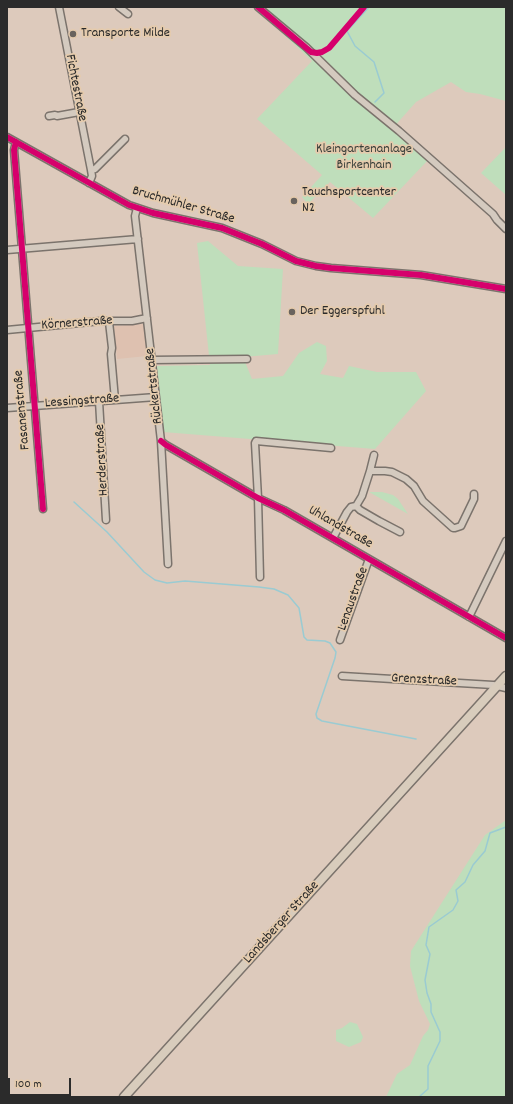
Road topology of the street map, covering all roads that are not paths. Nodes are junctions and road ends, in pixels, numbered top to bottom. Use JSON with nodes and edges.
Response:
{"nodes":[{"id":1,"x":59,"y":7,"type":"edge"},
{"id":2,"x":119,"y":7,"type":"edge"},
{"id":3,"x":258,"y":7,"type":"edge"},
{"id":4,"x":128,"y":14,"type":"dead end"},
{"id":5,"x":79,"y":112,"type":"junction"},
{"id":6,"x":49,"y":116,"type":"dead end"},
{"id":7,"x":7,"y":137,"type":"edge"},
{"id":8,"x":125,"y":139,"type":"dead end"},
{"id":9,"x":16,"y":142,"type":"junction"},
{"id":10,"x":91,"y":170,"type":"junction"},
{"id":11,"x":89,"y":183,"type":"junction"},
{"id":12,"x":137,"y":208,"type":"junction"},
{"id":13,"x":506,"y":229,"type":"edge"},
{"id":14,"x":138,"y":239,"type":"junction"},
{"id":15,"x":22,"y":248,"type":"junction"},
{"id":16,"x":7,"y":250,"type":"edge"},
{"id":17,"x":506,"y":289,"type":"edge"},
{"id":18,"x":147,"y":318,"type":"junction"},
{"id":19,"x":109,"y":322,"type":"junction"},
{"id":20,"x":28,"y":328,"type":"junction"},
{"id":21,"x":7,"y":330,"type":"edge"},
{"id":22,"x":247,"y":359,"type":"dead end"},
{"id":23,"x":152,"y":360,"type":"junction"},
{"id":24,"x":156,"y":397,"type":"junction"},
{"id":25,"x":115,"y":400,"type":"junction"},
{"id":26,"x":99,"y":401,"type":"junction"},
{"id":27,"x":35,"y":406,"type":"junction"},
{"id":28,"x":7,"y":408,"type":"edge"},
{"id":29,"x":161,"y":441,"type":"junction"},
{"id":30,"x":331,"y":448,"type":"dead end"},
{"id":31,"x":374,"y":455,"type":"dead end"},
{"id":32,"x":370,"y":471,"type":"junction"},
{"id":33,"x":474,"y":494,"type":"dead end"},
{"id":34,"x":258,"y":498,"type":"junction"},
{"id":35,"x":356,"y":506,"type":"junction"},
{"id":36,"x":43,"y":509,"type":"dead end"},
{"id":37,"x":106,"y":520,"type":"dead end"},
{"id":38,"x":400,"y":532,"type":"dead end"},
{"id":39,"x":333,"y":538,"type":"junction"},
{"id":40,"x":506,"y":541,"type":"edge"},
{"id":41,"x":369,"y":559,"type":"junction"},
{"id":42,"x":168,"y":564,"type":"dead end"},
{"id":43,"x":260,"y":577,"type":"dead end"},
{"id":44,"x":469,"y":617,"type":"junction"},
{"id":45,"x":506,"y":638,"type":"edge"},
{"id":46,"x":340,"y":640,"type":"dead end"},
{"id":47,"x":342,"y":676,"type":"dead end"},
{"id":48,"x":506,"y":676,"type":"edge"},
{"id":49,"x":497,"y":686,"type":"junction"},
{"id":50,"x":506,"y":688,"type":"edge"},
{"id":51,"x":124,"y":1097,"type":"edge"}],
"edges":[{"from":1,"to":5,"type":"street","name":"Fichtestraße"},
{"from":2,"to":4,"type":"street"},
{"from":3,"to":13,"type":"street"},
{"from":5,"to":6,"type":"street"},
{"from":5,"to":10,"type":"street","name":"Fichtestraße"},
{"from":7,"to":9,"type":"street","name":"Bruchmühler Straße"},
{"from":8,"to":10,"type":"street"},
{"from":9,"to":11,"type":"street","name":"Bruchmühler Straße"},
{"from":9,"to":15,"type":"street","name":"Fasanenstraße"},
{"from":10,"to":11,"type":"street","name":"Fichtestraße"},
{"from":11,"to":12,"type":"street","name":"Bruchmühler Straße"},
{"from":12,"to":14,"type":"street","name":"Rückertstraße"},
{"from":12,"to":17,"type":"street","name":"Bruchmühler Straße"},
{"from":14,"to":15,"type":"street"},
{"from":14,"to":18,"type":"street","name":"Rückertstraße"},
{"from":15,"to":16,"type":"street"},
{"from":15,"to":20,"type":"street","name":"Fasanenstraße"},
{"from":18,"to":19,"type":"street","name":"Körnerstraße"},
{"from":18,"to":23,"type":"street","name":"Rückertstraße"},
{"from":19,"to":20,"type":"street","name":"Körnerstraße"},
{"from":19,"to":25,"type":"street"},
{"from":20,"to":21,"type":"street","name":"Körnerstraße"},
{"from":20,"to":27,"type":"street","name":"Fasanenstraße"},
{"from":22,"to":23,"type":"street"},
{"from":23,"to":24,"type":"street","name":"Rückertstraße"},
{"from":24,"to":25,"type":"street","name":"Lessingstraße"},
{"from":24,"to":29,"type":"street","name":"Rückertstraße"},
{"from":25,"to":26,"type":"street","name":"Lessingstraße"},
{"from":26,"to":27,"type":"street","name":"Lessingstraße"},
{"from":26,"to":37,"type":"street","name":"Herderstraße"},
{"from":27,"to":28,"type":"street","name":"Lessingstraße"},
{"from":27,"to":36,"type":"street","name":"Fasanenstraße"},
{"from":29,"to":34,"type":"street","name":"Uhlandstraße"},
{"from":29,"to":42,"type":"street","name":"Rückertstraße"},
{"from":30,"to":34,"type":"street"},
{"from":31,"to":32,"type":"street"},
{"from":32,"to":33,"type":"street"},
{"from":32,"to":35,"type":"street"},
{"from":34,"to":39,"type":"street","name":"Uhlandstraße"},
{"from":34,"to":43,"type":"street"},
{"from":35,"to":38,"type":"street"},
{"from":35,"to":39,"type":"street"},
{"from":39,"to":41,"type":"street","name":"Uhlandstraße"},
{"from":40,"to":44,"type":"street"},
{"from":41,"to":44,"type":"street","name":"Uhlandstraße"},
{"from":41,"to":46,"type":"street","name":"Lenaustraße"},
{"from":44,"to":45,"type":"street","name":"Uhlandstraße"},
{"from":47,"to":49,"type":"street","name":"Grenzstraße"},
{"from":48,"to":49,"type":"main road","name":"Landsberger Straße"},
{"from":49,"to":50,"type":"street","name":"Grenzstraße"},
{"from":49,"to":51,"type":"main road","name":"Landsberger Straße"}]}
